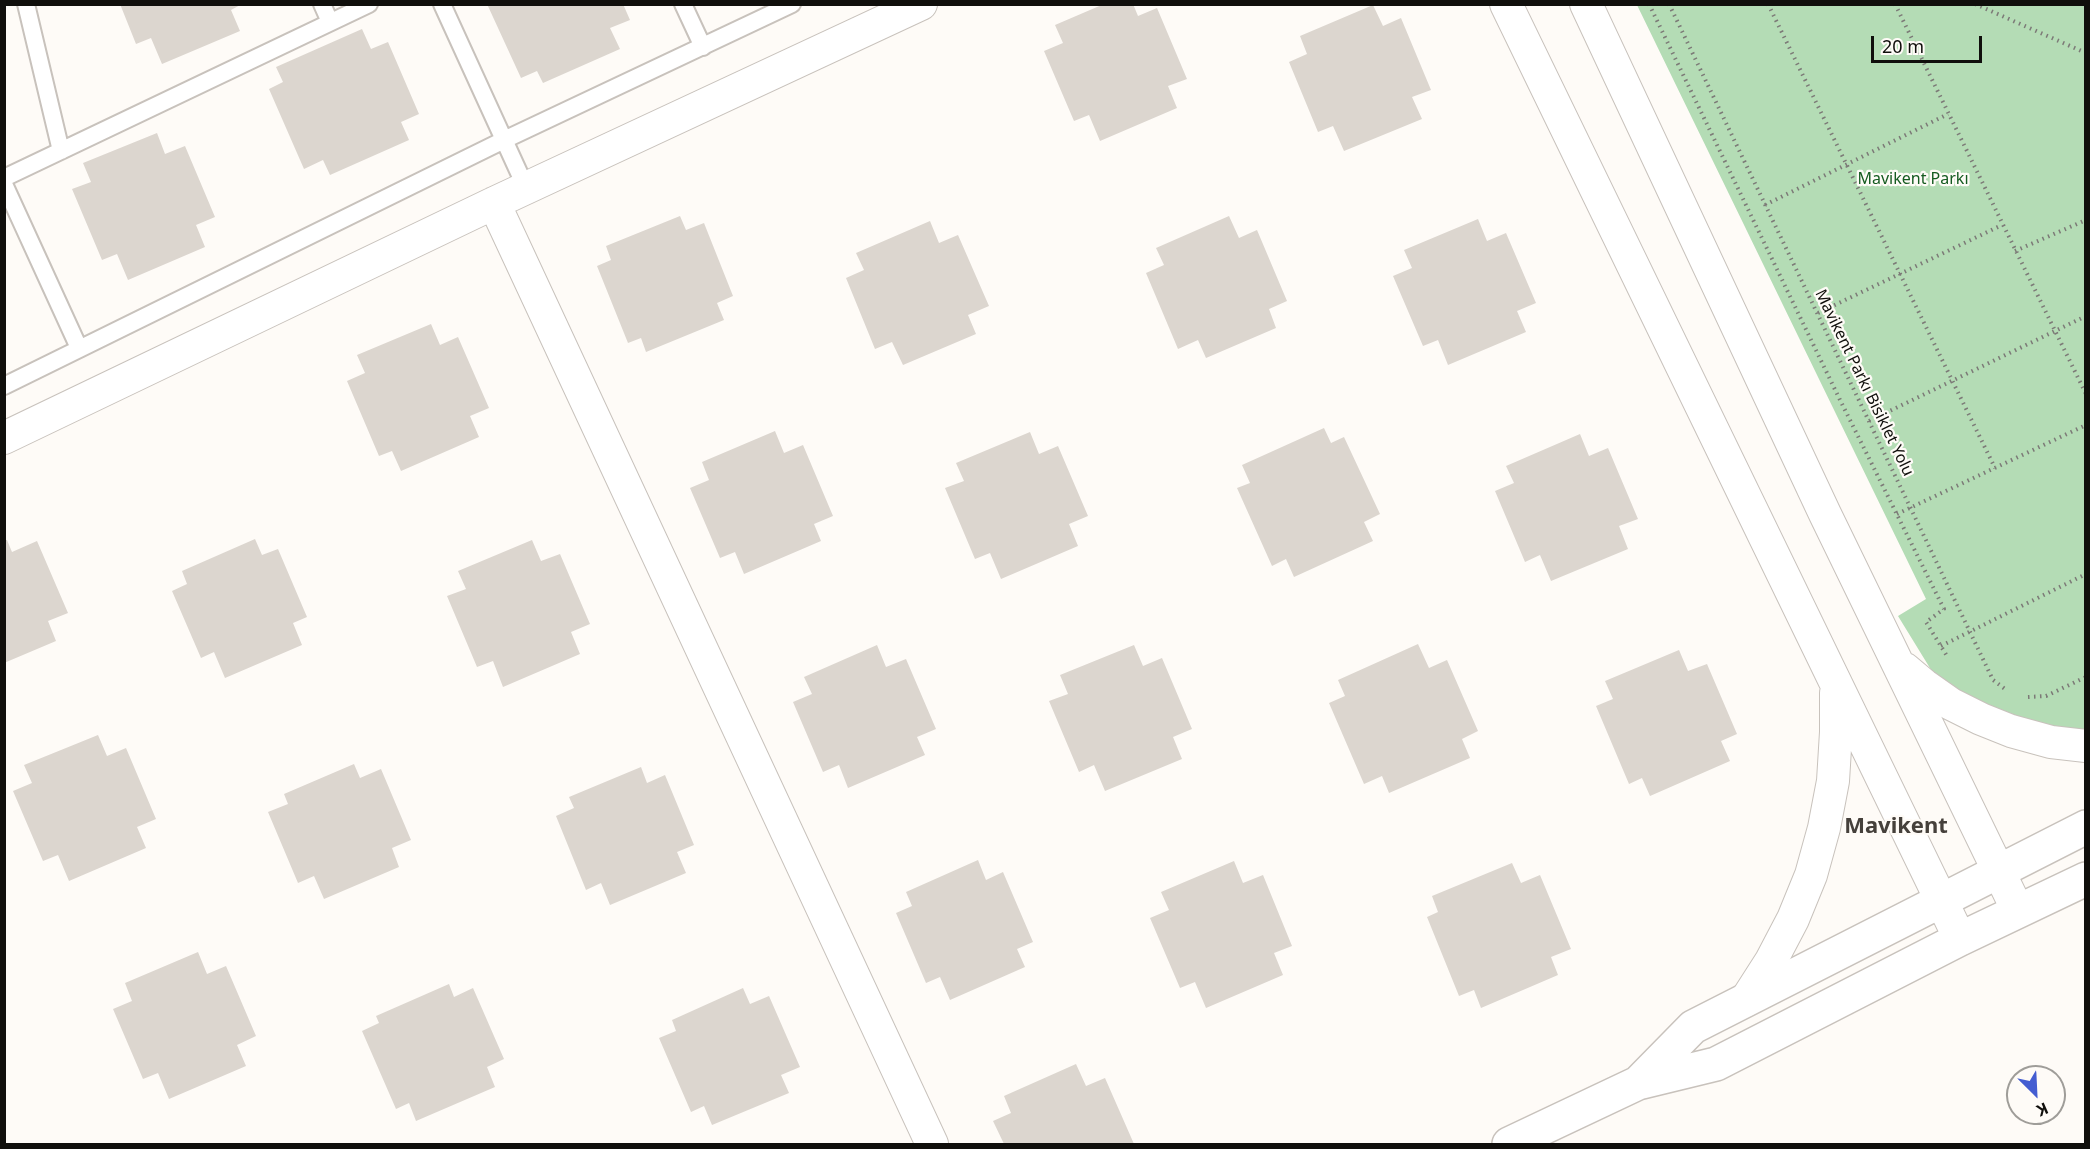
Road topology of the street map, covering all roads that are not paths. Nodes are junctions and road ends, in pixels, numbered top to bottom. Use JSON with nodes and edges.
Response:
{"nodes":[{"id":1,"x":26,"y":4,"type":"edge"},
{"id":2,"x":322,"y":4,"type":"edge"},
{"id":3,"x":369,"y":4,"type":"edge"},
{"id":4,"x":442,"y":4,"type":"edge"},
{"id":5,"x":683,"y":4,"type":"edge"},
{"id":6,"x":792,"y":4,"type":"edge"},
{"id":7,"x":921,"y":4,"type":"edge"},
{"id":8,"x":1506,"y":4,"type":"edge"},
{"id":9,"x":1586,"y":4,"type":"edge"},
{"id":10,"x":330,"y":22,"type":"junction"},
{"id":11,"x":703,"y":46,"type":"junction"},
{"id":12,"x":504,"y":140,"type":"junction"},
{"id":13,"x":61,"y":151,"type":"junction"},
{"id":14,"x":4,"y":178,"type":"edge"},
{"id":15,"x":4,"y":184,"type":"edge"},
{"id":16,"x":526,"y":188,"type":"junction"},
{"id":17,"x":494,"y":203,"type":"junction"},
{"id":18,"x":79,"y":348,"type":"junction"},
{"id":19,"x":4,"y":386,"type":"edge"},
{"id":20,"x":4,"y":438,"type":"edge"},
{"id":21,"x":1899,"y":664,"type":"junction"},
{"id":22,"x":1835,"y":683,"type":"junction"},
{"id":23,"x":2085,"y":746,"type":"edge"},
{"id":24,"x":2085,"y":827,"type":"edge"},
{"id":25,"x":1999,"y":872,"type":"junction"},
{"id":26,"x":2085,"y":879,"type":"edge"},
{"id":27,"x":1941,"y":901,"type":"junction"},
{"id":28,"x":2018,"y":911,"type":"junction"},
{"id":29,"x":1960,"y":939,"type":"junction"},
{"id":30,"x":1746,"y":1000,"type":"junction"},
{"id":31,"x":1638,"y":1083,"type":"junction"},
{"id":32,"x":932,"y":1144,"type":"edge"},
{"id":33,"x":1509,"y":1144,"type":"edge"}],
"edges":[{"from":1,"to":13,"type":"lane"},
{"from":2,"to":10,"type":"lane"},
{"from":3,"to":10,"type":"lane"},
{"from":4,"to":12,"type":"lane"},
{"from":5,"to":11,"type":"lane"},
{"from":6,"to":11,"type":"lane"},
{"from":7,"to":16,"type":"street"},
{"from":8,"to":22,"type":"street"},
{"from":9,"to":21,"type":"street"},
{"from":10,"to":13,"type":"lane"},
{"from":11,"to":12,"type":"lane"},
{"from":12,"to":16,"type":"lane"},
{"from":12,"to":18,"type":"lane"},
{"from":13,"to":14,"type":"lane"},
{"from":15,"to":18,"type":"lane"},
{"from":16,"to":17,"type":"street"},
{"from":17,"to":20,"type":"street"},
{"from":17,"to":32,"type":"street"},
{"from":18,"to":19,"type":"lane"},
{"from":21,"to":23,"type":"street"},
{"from":21,"to":25,"type":"street"},
{"from":22,"to":27,"type":"street"},
{"from":22,"to":30,"type":"street"},
{"from":24,"to":25,"type":"main road"},
{"from":25,"to":27,"type":"main road"},
{"from":25,"to":28,"type":"street"},
{"from":26,"to":28,"type":"main road"},
{"from":27,"to":29,"type":"street"},
{"from":27,"to":30,"type":"main road"},
{"from":28,"to":29,"type":"main road"},
{"from":29,"to":31,"type":"main road"},
{"from":30,"to":31,"type":"main road"},
{"from":31,"to":33,"type":"main road"}]}
